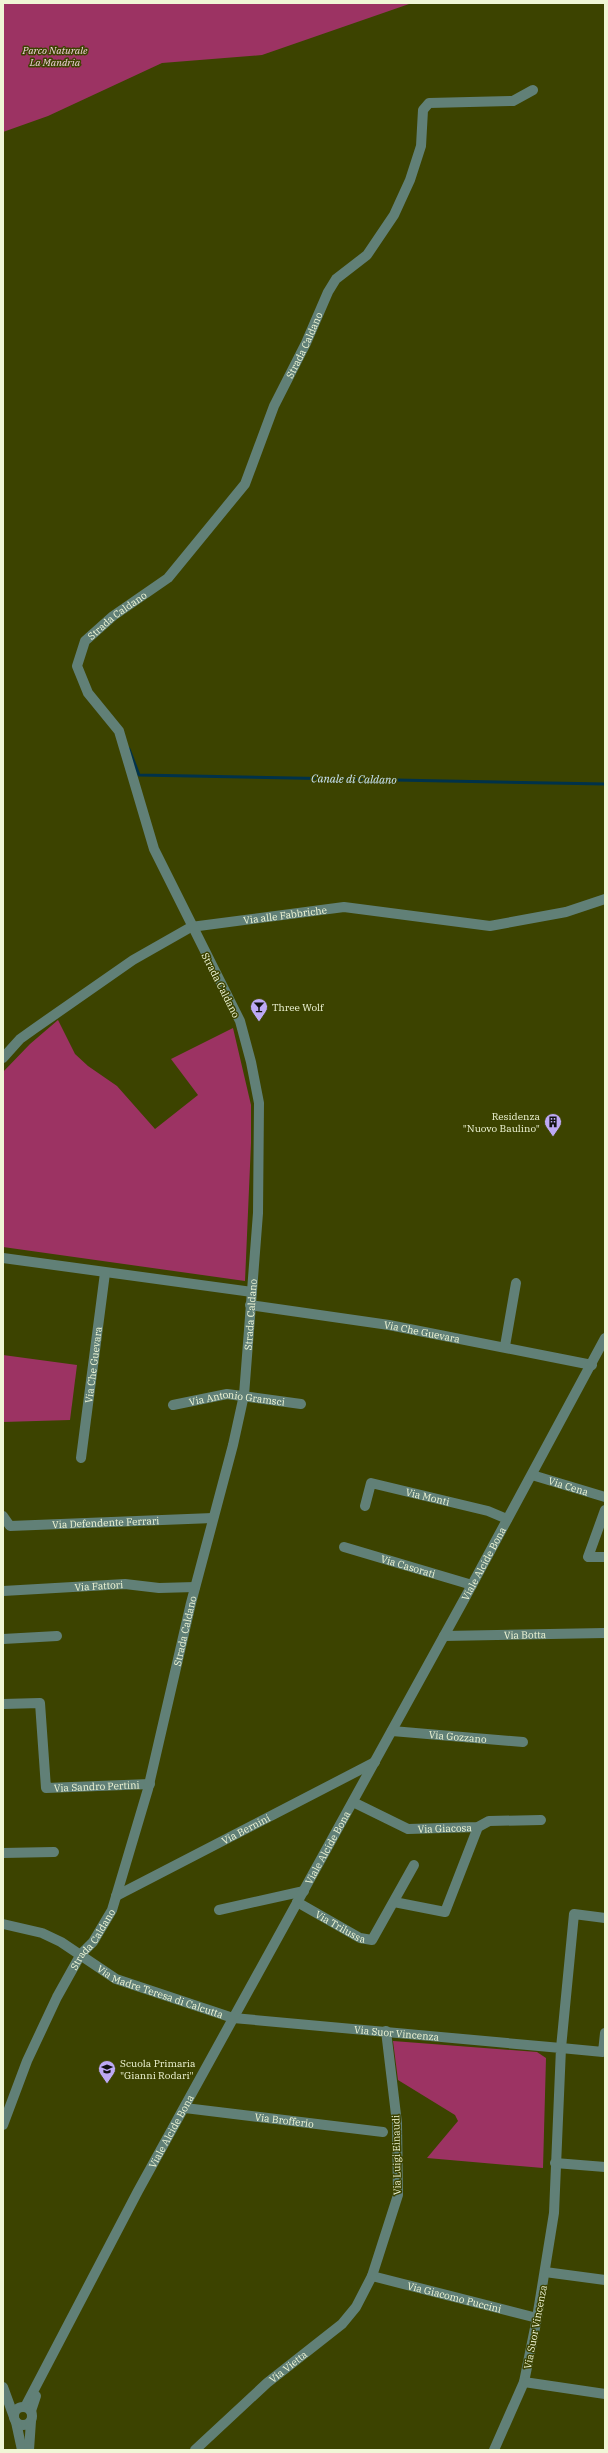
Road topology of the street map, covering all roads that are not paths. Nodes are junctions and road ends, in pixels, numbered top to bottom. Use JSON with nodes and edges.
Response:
{"nodes":[{"id":1,"x":533,"y":90,"type":"dead end"},
{"id":2,"x":605,"y":899,"type":"edge"},
{"id":3,"x":191,"y":927,"type":"junction"},
{"id":4,"x":3,"y":1058,"type":"edge"},
{"id":5,"x":3,"y":1258,"type":"edge"},
{"id":6,"x":105,"y":1273,"type":"junction"},
{"id":7,"x":516,"y":1283,"type":"dead end"},
{"id":8,"x":252,"y":1292,"type":"junction"},
{"id":9,"x":250,"y":1305,"type":"junction"},
{"id":10,"x":605,"y":1338,"type":"edge"},
{"id":11,"x":505,"y":1346,"type":"junction"},
{"id":12,"x":592,"y":1365,"type":"junction"},
{"id":13,"x":244,"y":1395,"type":"junction"},
{"id":14,"x":301,"y":1404,"type":"dead end"},
{"id":15,"x":173,"y":1405,"type":"dead end"},
{"id":16,"x":81,"y":1458,"type":"dead end"},
{"id":17,"x":532,"y":1475,"type":"junction"},
{"id":18,"x":605,"y":1497,"type":"edge"},
{"id":19,"x":365,"y":1506,"type":"dead end"},
{"id":20,"x":605,"y":1510,"type":"edge"},
{"id":21,"x":3,"y":1516,"type":"edge"},
{"id":22,"x":213,"y":1518,"type":"junction"},
{"id":23,"x":507,"y":1519,"type":"junction"},
{"id":24,"x":344,"y":1547,"type":"dead end"},
{"id":25,"x":605,"y":1557,"type":"edge"},
{"id":26,"x":472,"y":1585,"type":"junction"},
{"id":27,"x":195,"y":1586,"type":"junction"},
{"id":28,"x":3,"y":1591,"type":"edge"},
{"id":29,"x":605,"y":1633,"type":"edge"},
{"id":30,"x":57,"y":1636,"type":"dead end"},
{"id":31,"x":444,"y":1636,"type":"junction"},
{"id":32,"x":3,"y":1639,"type":"edge"},
{"id":33,"x":3,"y":1704,"type":"edge"},
{"id":34,"x":392,"y":1731,"type":"junction"},
{"id":35,"x":523,"y":1742,"type":"dead end"},
{"id":36,"x":375,"y":1762,"type":"junction"},
{"id":37,"x":150,"y":1784,"type":"junction"},
{"id":38,"x":353,"y":1802,"type":"junction"},
{"id":39,"x":542,"y":1820,"type":"dead end"},
{"id":40,"x":478,"y":1827,"type":"junction"},
{"id":41,"x":54,"y":1852,"type":"dead end"},
{"id":42,"x":3,"y":1853,"type":"edge"},
{"id":43,"x":414,"y":1865,"type":"dead end"},
{"id":44,"x":304,"y":1891,"type":"junction"},
{"id":45,"x":116,"y":1896,"type":"junction"},
{"id":46,"x":297,"y":1902,"type":"junction"},
{"id":47,"x":394,"y":1902,"type":"junction"},
{"id":48,"x":219,"y":1910,"type":"dead end"},
{"id":49,"x":605,"y":1918,"type":"edge"},
{"id":50,"x":3,"y":1924,"type":"edge"},
{"id":51,"x":81,"y":1954,"type":"junction"},
{"id":52,"x":233,"y":2018,"type":"junction"},
{"id":53,"x":386,"y":2031,"type":"junction"},
{"id":54,"x":605,"y":2033,"type":"edge"},
{"id":55,"x":561,"y":2048,"type":"junction"},
{"id":56,"x":604,"y":2052,"type":"edge"},
{"id":57,"x":185,"y":2108,"type":"junction"},
{"id":58,"x":4,"y":2117,"type":"edge"},
{"id":59,"x":383,"y":2132,"type":"dead end"},
{"id":60,"x":555,"y":2163,"type":"junction"},
{"id":61,"x":605,"y":2167,"type":"edge"},
{"id":62,"x":545,"y":2272,"type":"junction"},
{"id":63,"x":372,"y":2276,"type":"junction"},
{"id":64,"x":605,"y":2280,"type":"edge"},
{"id":65,"x":537,"y":2318,"type":"junction"},
{"id":66,"x":524,"y":2382,"type":"junction"},
{"id":67,"x":4,"y":2389,"type":"edge"},
{"id":68,"x":605,"y":2394,"type":"edge"},
{"id":69,"x":26,"y":2412,"type":"junction"},
{"id":70,"x":15,"y":2420,"type":"junction"},
{"id":71,"x":22,"y":2450,"type":"edge"},
{"id":72,"x":29,"y":2450,"type":"edge"},
{"id":73,"x":195,"y":2450,"type":"edge"},
{"id":74,"x":494,"y":2450,"type":"edge"}],
"edges":[{"from":1,"to":3,"type":"street","name":"Strada Caldano"},
{"from":2,"to":3,"type":"street","name":"Via alle Fabbriche"},
{"from":3,"to":4,"type":"street","name":"Via alle Fabbriche"},
{"from":3,"to":8,"type":"street","name":"Strada Caldano"},
{"from":5,"to":6,"type":"street"},
{"from":6,"to":8,"type":"street"},
{"from":6,"to":16,"type":"street","name":"Via Che Guevara"},
{"from":7,"to":11,"type":"street"},
{"from":8,"to":9,"type":"street","name":"Strada Caldano"},
{"from":9,"to":11,"type":"street","name":"Via Che Guevara"},
{"from":9,"to":13,"type":"street","name":"Strada Caldano"},
{"from":10,"to":12,"type":"street","name":"Viale Alcide Bona"},
{"from":11,"to":12,"type":"street","name":"Via Che Guevara"},
{"from":12,"to":17,"type":"street","name":"Viale Alcide Bona"},
{"from":13,"to":14,"type":"street","name":"Via Antonio Gramsci"},
{"from":13,"to":15,"type":"street","name":"Via Antonio Gramsci"},
{"from":13,"to":22,"type":"street","name":"Strada Caldano"},
{"from":17,"to":18,"type":"street","name":"Via Cena"},
{"from":17,"to":23,"type":"street","name":"Viale Alcide Bona"},
{"from":19,"to":23,"type":"street","name":"Via Monti"},
{"from":20,"to":25,"type":"street"},
{"from":21,"to":22,"type":"street","name":"Via Defendente Ferrari"},
{"from":22,"to":27,"type":"street","name":"Strada Caldano"},
{"from":23,"to":26,"type":"street","name":"Viale Alcide Bona"},
{"from":24,"to":26,"type":"street","name":"Via Casorati"},
{"from":26,"to":31,"type":"street","name":"Viale Alcide Bona"},
{"from":27,"to":28,"type":"street","name":"Via Fattori"},
{"from":27,"to":37,"type":"street","name":"Strada Caldano"},
{"from":29,"to":31,"type":"street","name":"Via Botta"},
{"from":30,"to":32,"type":"street"},
{"from":31,"to":34,"type":"street","name":"Viale Alcide Bona"},
{"from":33,"to":37,"type":"street","name":"Via Sandro Pertini"},
{"from":34,"to":35,"type":"street","name":"Via Gozzano"},
{"from":34,"to":36,"type":"street","name":"Viale Alcide Bona"},
{"from":36,"to":38,"type":"street","name":"Viale Alcide Bona"},
{"from":36,"to":45,"type":"street","name":"Via Bernini"},
{"from":37,"to":45,"type":"street","name":"Strada Caldano"},
{"from":38,"to":40,"type":"street","name":"Via Giacosa"},
{"from":38,"to":44,"type":"street","name":"Viale Alcide Bona"},
{"from":39,"to":40,"type":"street","name":"Via Giacosa"},
{"from":40,"to":47,"type":"street"},
{"from":41,"to":42,"type":"street"},
{"from":43,"to":47,"type":"street","name":"Via Trilussa"},
{"from":44,"to":46,"type":"street","name":"Viale Alcide Bona"},
{"from":44,"to":48,"type":"street"},
{"from":45,"to":51,"type":"street","name":"Strada Caldano"},
{"from":46,"to":47,"type":"street","name":"Via Trilussa"},
{"from":46,"to":52,"type":"street","name":"Viale Alcide Bona"},
{"from":49,"to":55,"type":"street","name":"Via Suor Vincenza"},
{"from":50,"to":51,"type":"street","name":"Via Madre Teresa di Calcutta"},
{"from":51,"to":52,"type":"street","name":"Via Madre Teresa di Calcutta"},
{"from":51,"to":58,"type":"street","name":"Strada Caldano"},
{"from":52,"to":53,"type":"street","name":"Via Suor Vincenza"},
{"from":52,"to":57,"type":"street","name":"Viale Alcide Bona"},
{"from":53,"to":55,"type":"street","name":"Via Suor Vincenza"},
{"from":53,"to":63,"type":"street","name":"Via Luigi Einaudi"},
{"from":54,"to":56,"type":"street","name":"Via Suor Vincenza"},
{"from":55,"to":56,"type":"street","name":"Via Suor Vincenza"},
{"from":55,"to":60,"type":"street","name":"Via Suor Vincenza"},
{"from":57,"to":59,"type":"street","name":"Via Brofferio"},
{"from":57,"to":69,"type":"street","name":"Viale Alcide Bona"},
{"from":60,"to":61,"type":"street"},
{"from":60,"to":62,"type":"street","name":"Via Suor Vincenza"},
{"from":62,"to":64,"type":"street","name":"Via Suor Vincenza"},
{"from":62,"to":65,"type":"street","name":"Via Suor Vincenza"},
{"from":63,"to":65,"type":"street","name":"Via Giacomo Puccini"},
{"from":63,"to":73,"type":"street","name":"Via Vietta"},
{"from":65,"to":66,"type":"street","name":"Via Suor Vincenza"},
{"from":66,"to":68,"type":"street","name":"Via Suor Vincenza"},
{"from":66,"to":74,"type":"street","name":"Via Suor Vincenza"},
{"from":67,"to":69,"type":"street"},
{"from":67,"to":70,"type":"street"},
{"from":69,"to":70,"type":"street"},
{"from":69,"to":70,"type":"street"},
{"from":69,"to":72,"type":"street"},
{"from":70,"to":71,"type":"street"}]}
